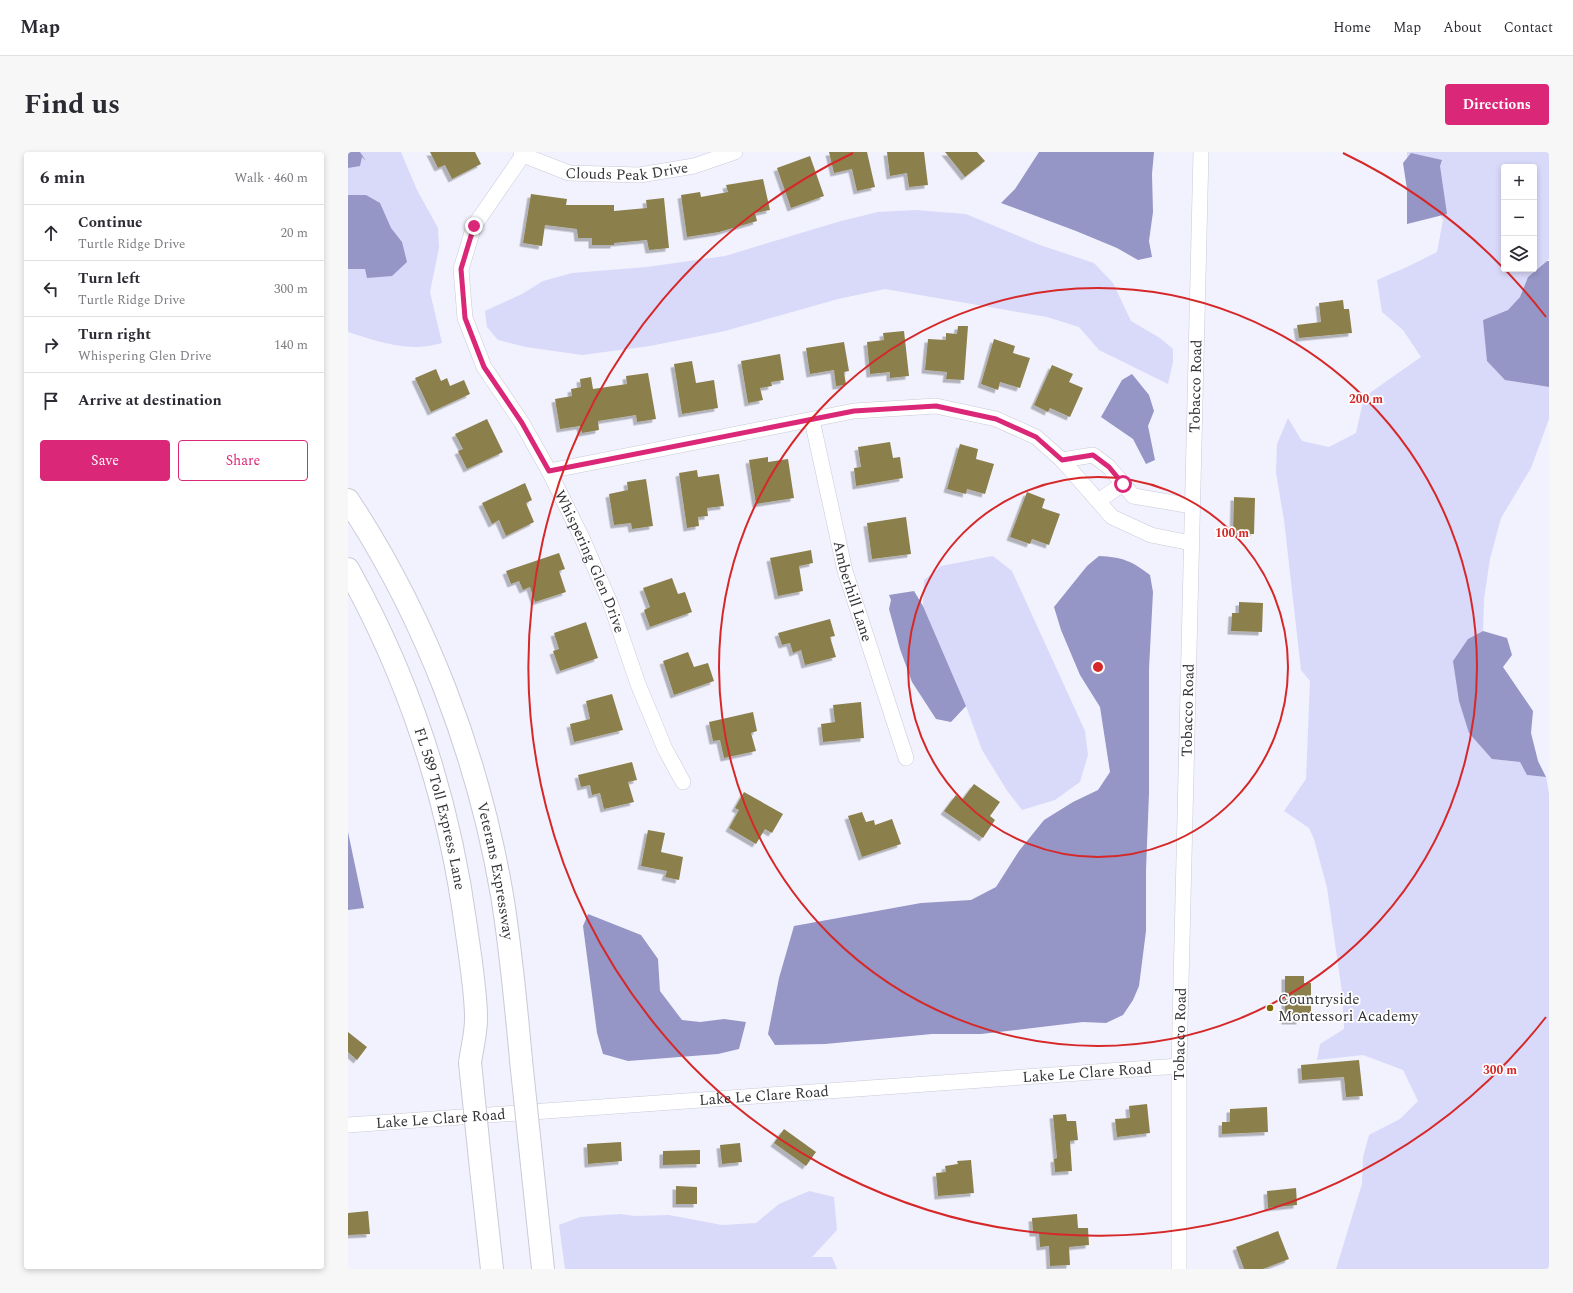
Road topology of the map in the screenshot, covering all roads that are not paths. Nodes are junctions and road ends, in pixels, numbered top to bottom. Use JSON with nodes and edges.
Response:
{"nodes":[{"id":1,"x":735,"y":152,"type":"edge"},
{"id":2,"x":1202,"y":152,"type":"edge"},
{"id":3,"x":522,"y":153,"type":"edge"},
{"id":4,"x":812,"y":420,"type":"junction"},
{"id":5,"x":1062,"y":460,"type":"junction"},
{"id":6,"x":549,"y":471,"type":"junction"},
{"id":7,"x":1123,"y":484,"type":"junction"},
{"id":8,"x":348,"y":500,"type":"edge"},
{"id":9,"x":1098,"y":501,"type":"junction"},
{"id":10,"x":1192,"y":506,"type":"junction"},
{"id":11,"x":1191,"y":543,"type":"junction"},
{"id":12,"x":348,"y":569,"type":"edge"},
{"id":13,"x":348,"y":598,"type":"edge"},
{"id":14,"x":906,"y":758,"type":"dead end"},
{"id":15,"x":683,"y":782,"type":"dead end"},
{"id":16,"x":470,"y":1063,"type":"junction"},
{"id":17,"x":1180,"y":1066,"type":"junction"},
{"id":18,"x":348,"y":1125,"type":"edge"},
{"id":19,"x":492,"y":1269,"type":"edge"},
{"id":20,"x":543,"y":1269,"type":"edge"},
{"id":21,"x":1179,"y":1269,"type":"edge"}],
"edges":[{"from":1,"to":3,"type":"street","name":"Clouds Peak Drive"},
{"from":2,"to":10,"type":"street","name":"Tobacco Road"},
{"from":3,"to":6,"type":"street","name":"Whispering Glen Drive"},
{"from":4,"to":5,"type":"street"},
{"from":4,"to":6,"type":"street"},
{"from":4,"to":14,"type":"street","name":"Amberhill Lane"},
{"from":5,"to":7,"type":"street"},
{"from":5,"to":9,"type":"street"},
{"from":6,"to":15,"type":"street","name":"Whispering Glen Drive"},
{"from":7,"to":9,"type":"street"},
{"from":7,"to":10,"type":"street"},
{"from":8,"to":20,"type":"highway","name":"Veterans Expressway","bridge":true},
{"from":9,"to":11,"type":"street"},
{"from":10,"to":11,"type":"street","name":"Tobacco Road"},
{"from":11,"to":17,"type":"street","name":"Tobacco Road"},
{"from":12,"to":16,"type":"highway","name":"FL 589 Toll Express Lane"},
{"from":13,"to":16,"type":"highway"},
{"from":16,"to":19,"type":"highway","bridge":true},
{"from":17,"to":18,"type":"street","name":"Lake Le Clare Road"},
{"from":17,"to":21,"type":"street","name":"Tobacco Road"}]}
